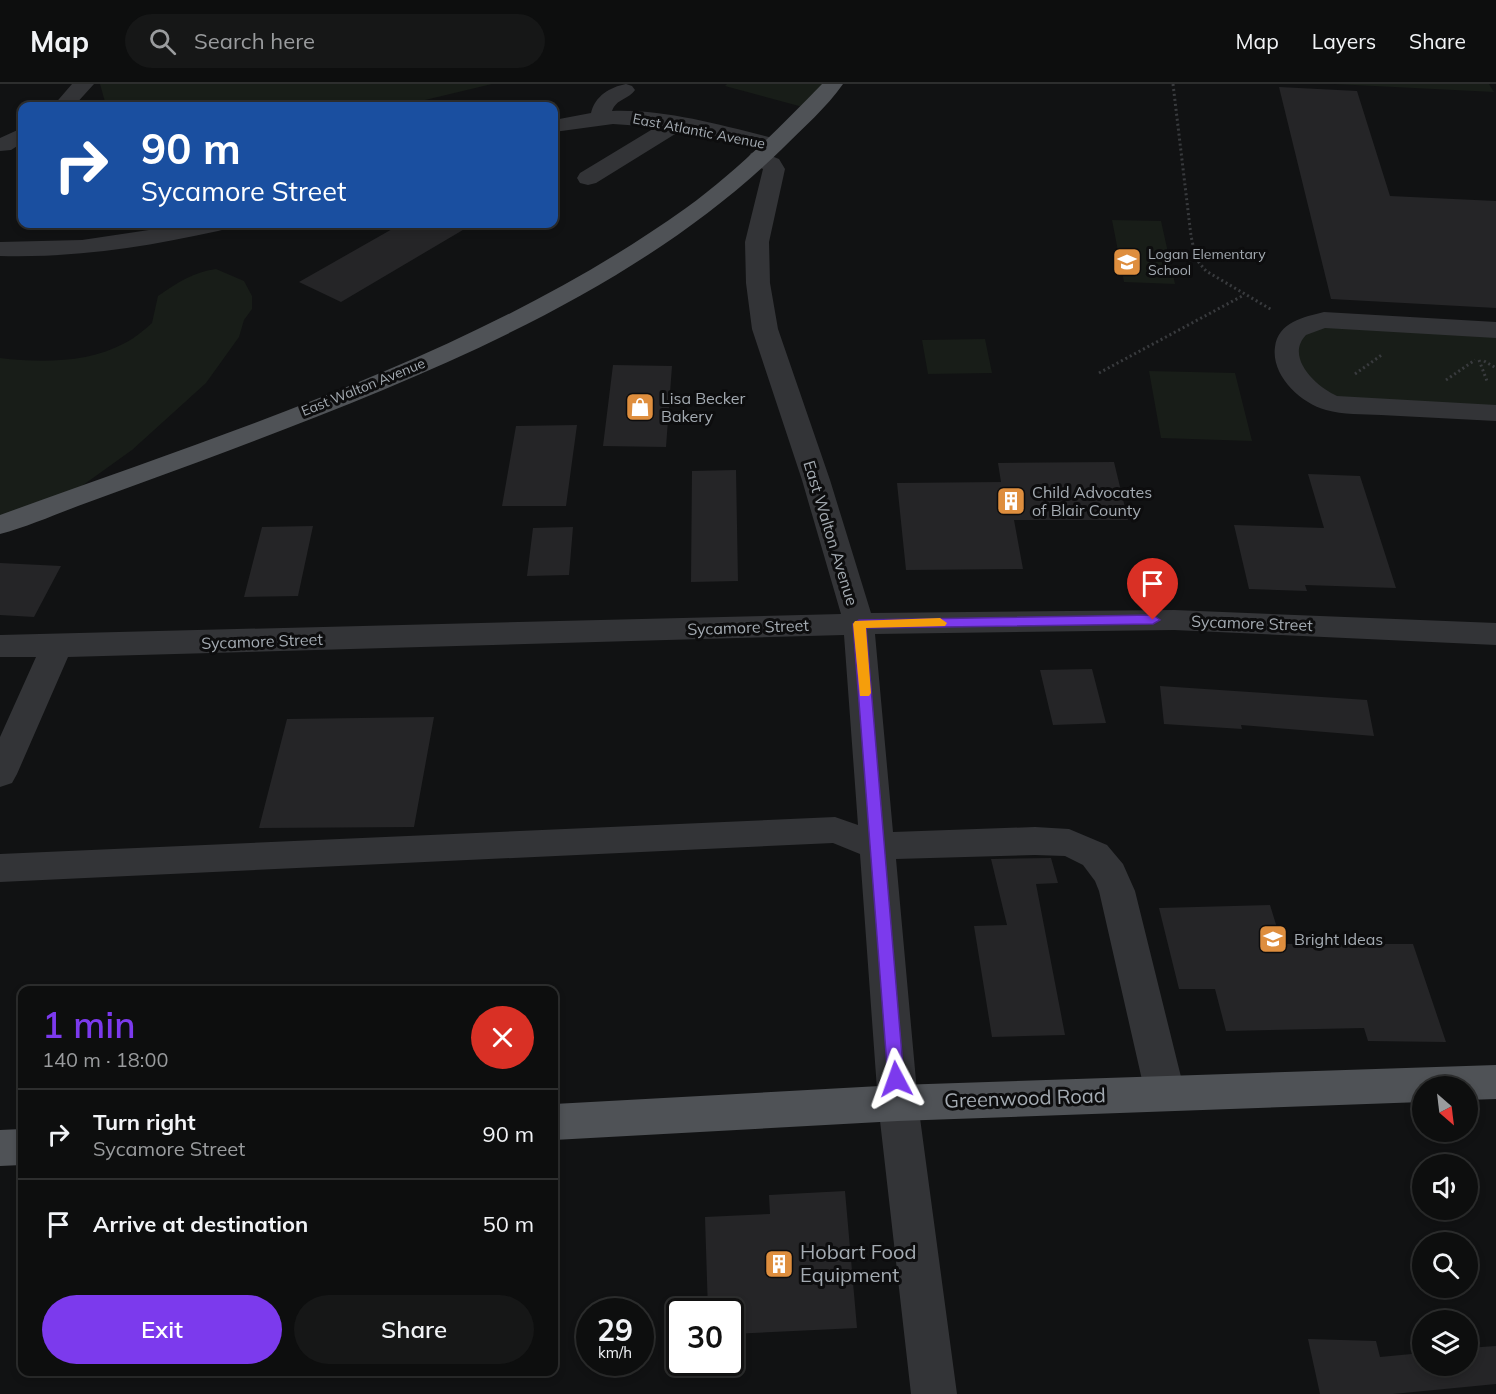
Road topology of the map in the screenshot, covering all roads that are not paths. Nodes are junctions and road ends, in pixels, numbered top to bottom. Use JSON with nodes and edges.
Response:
{"nodes":[{"id":1,"x":84,"y":84,"type":"edge"},
{"id":2,"x":833,"y":84,"type":"edge"},
{"id":3,"x":625,"y":90,"type":"dead end"},
{"id":4,"x":67,"y":102,"type":"edge"},
{"id":5,"x":601,"y":119,"type":"junction"},
{"id":6,"x":558,"y":125,"type":"edge"},
{"id":7,"x":674,"y":125,"type":"junction"},
{"id":8,"x":18,"y":136,"type":"edge"},
{"id":9,"x":3,"y":145,"type":"dead end"},
{"id":10,"x":766,"y":152,"type":"junction"},
{"id":11,"x":588,"y":178,"type":"dead end"},
{"id":12,"x":199,"y":228,"type":"edge"},
{"id":13,"x":0,"y":249,"type":"edge"},
{"id":14,"x":1496,"y":330,"type":"edge"},
{"id":15,"x":1496,"y":413,"type":"edge"},
{"id":16,"x":0,"y":525,"type":"edge"},
{"id":17,"x":859,"y":624,"type":"junction"},
{"id":18,"x":1496,"y":634,"type":"edge"},
{"id":19,"x":0,"y":646,"type":"edge"},
{"id":20,"x":57,"y":646,"type":"junction"},
{"id":21,"x":0,"y":774,"type":"edge"},
{"id":22,"x":877,"y":846,"type":"junction"},
{"id":23,"x":0,"y":868,"type":"edge"},
{"id":24,"x":1496,"y":1082,"type":"edge"},
{"id":25,"x":1165,"y":1093,"type":"junction"},
{"id":26,"x":898,"y":1103,"type":"junction"},
{"id":27,"x":558,"y":1122,"type":"edge"},
{"id":28,"x":18,"y":1147,"type":"edge"},
{"id":29,"x":0,"y":1148,"type":"edge"},
{"id":30,"x":934,"y":1394,"type":"edge"}],
"edges":[{"from":1,"to":4,"type":"street"},
{"from":2,"to":10,"type":"main road","name":"East Walton Avenue"},
{"from":3,"to":5,"type":"street"},
{"from":5,"to":6,"type":"street","name":"East Atlantic Avenue"},
{"from":5,"to":7,"type":"street","name":"East Atlantic Avenue"},
{"from":7,"to":10,"type":"street","name":"East Atlantic Avenue"},
{"from":7,"to":11,"type":"street"},
{"from":8,"to":9,"type":"street"},
{"from":10,"to":16,"type":"main road","name":"East Walton Avenue"},
{"from":10,"to":17,"type":"street","name":"East Walton Avenue"},
{"from":12,"to":13,"type":"street"},
{"from":14,"to":15,"type":"street"},
{"from":17,"to":18,"type":"street","name":"Sycamore Street"},
{"from":17,"to":20,"type":"street","name":"Sycamore Street"},
{"from":17,"to":22,"type":"street","name":"East Walton Avenue"},
{"from":19,"to":20,"type":"street","name":"Sycamore Street"},
{"from":20,"to":21,"type":"street"},
{"from":22,"to":23,"type":"street"},
{"from":22,"to":25,"type":"street"},
{"from":22,"to":26,"type":"street","name":"East Walton Avenue"},
{"from":24,"to":25,"type":"main road","name":"Greenwood Road"},
{"from":25,"to":26,"type":"main road","name":"Greenwood Road"},
{"from":26,"to":27,"type":"main road","name":"Greenwood Road"},
{"from":26,"to":30,"type":"street","name":"East Walton Avenue"},
{"from":28,"to":29,"type":"main road"}]}
